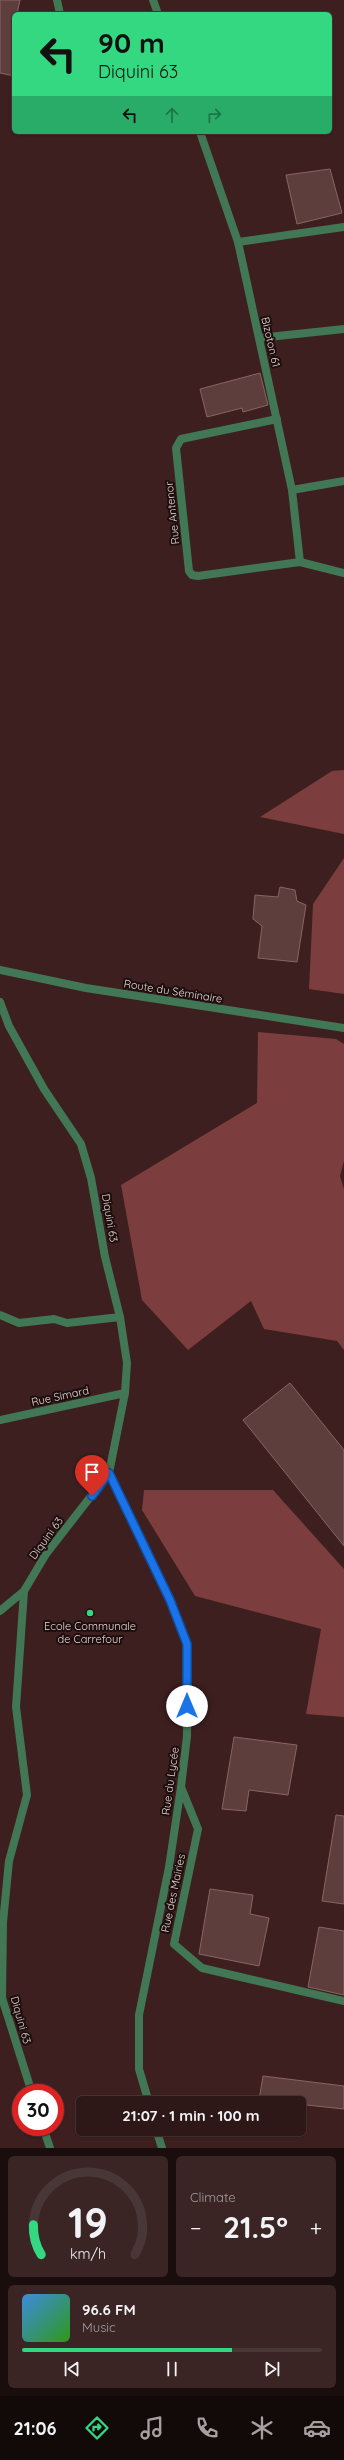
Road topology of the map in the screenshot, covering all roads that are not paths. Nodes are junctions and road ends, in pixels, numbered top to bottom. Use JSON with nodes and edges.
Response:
{"nodes":[{"id":1,"x":56,"y":0,"type":"edge"},
{"id":2,"x":153,"y":0,"type":"edge"},
{"id":3,"x":59,"y":12,"type":"edge"},
{"id":4,"x":157,"y":12,"type":"edge"},
{"id":5,"x":201,"y":134,"type":"edge"},
{"id":6,"x":344,"y":227,"type":"edge"},
{"id":7,"x":238,"y":242,"type":"junction"},
{"id":8,"x":344,"y":329,"type":"edge"},
{"id":9,"x":259,"y":338,"type":"junction"},
{"id":10,"x":277,"y":419,"type":"junction"},
{"id":11,"x":344,"y":481,"type":"edge"},
{"id":12,"x":292,"y":490,"type":"junction"},
{"id":13,"x":300,"y":562,"type":"junction"},
{"id":14,"x":344,"y":573,"type":"edge"},
{"id":15,"x":0,"y":970,"type":"edge"},
{"id":16,"x":0,"y":1002,"type":"edge"},
{"id":17,"x":344,"y":1028,"type":"edge"},
{"id":18,"x":0,"y":1315,"type":"edge"},
{"id":19,"x":120,"y":1317,"type":"junction"},
{"id":20,"x":126,"y":1393,"type":"junction"},
{"id":21,"x":0,"y":1420,"type":"edge"},
{"id":22,"x":109,"y":1473,"type":"junction"},
{"id":23,"x":24,"y":1591,"type":"junction"},
{"id":24,"x":0,"y":1611,"type":"edge"},
{"id":25,"x":181,"y":1787,"type":"junction"},
{"id":26,"x":344,"y":2001,"type":"edge"},
{"id":27,"x":29,"y":2084,"type":"edge"},
{"id":28,"x":147,"y":2096,"type":"edge"},
{"id":29,"x":46,"y":2136,"type":"edge"},
{"id":30,"x":158,"y":2136,"type":"edge"},
{"id":31,"x":50,"y":2148,"type":"edge"},
{"id":32,"x":162,"y":2148,"type":"edge"}],
"edges":[{"from":1,"to":3,"type":"street"},
{"from":2,"to":4,"type":"street"},
{"from":5,"to":7,"type":"street","name":"Bizoton 61"},
{"from":6,"to":7,"type":"street"},
{"from":7,"to":9,"type":"street","name":"Bizoton 61"},
{"from":8,"to":9,"type":"street"},
{"from":9,"to":10,"type":"street","name":"Bizoton 61"},
{"from":10,"to":12,"type":"street","name":"Bizoton 61"},
{"from":10,"to":13,"type":"street","name":"Rue Antenor"},
{"from":11,"to":12,"type":"street"},
{"from":12,"to":13,"type":"street","name":"Bizoton 61"},
{"from":13,"to":14,"type":"street"},
{"from":15,"to":17,"type":"street","name":"Route du Séminaire"},
{"from":16,"to":19,"type":"street","name":"Diquini 63"},
{"from":18,"to":19,"type":"street"},
{"from":19,"to":20,"type":"street","name":"Diquini 63"},
{"from":20,"to":21,"type":"street","name":"Rue Simard"},
{"from":20,"to":22,"type":"street","name":"Diquini 63"},
{"from":22,"to":23,"type":"street","name":"Diquini 63"},
{"from":22,"to":25,"type":"street","name":"Rue du Lycée"},
{"from":23,"to":24,"type":"street"},
{"from":23,"to":27,"type":"street","name":"Diquini 63"},
{"from":25,"to":26,"type":"street","name":"Rue des Mairies"},
{"from":25,"to":28,"type":"street","name":"Rue du Lycée"},
{"from":29,"to":31,"type":"street"},
{"from":30,"to":32,"type":"street"}]}
